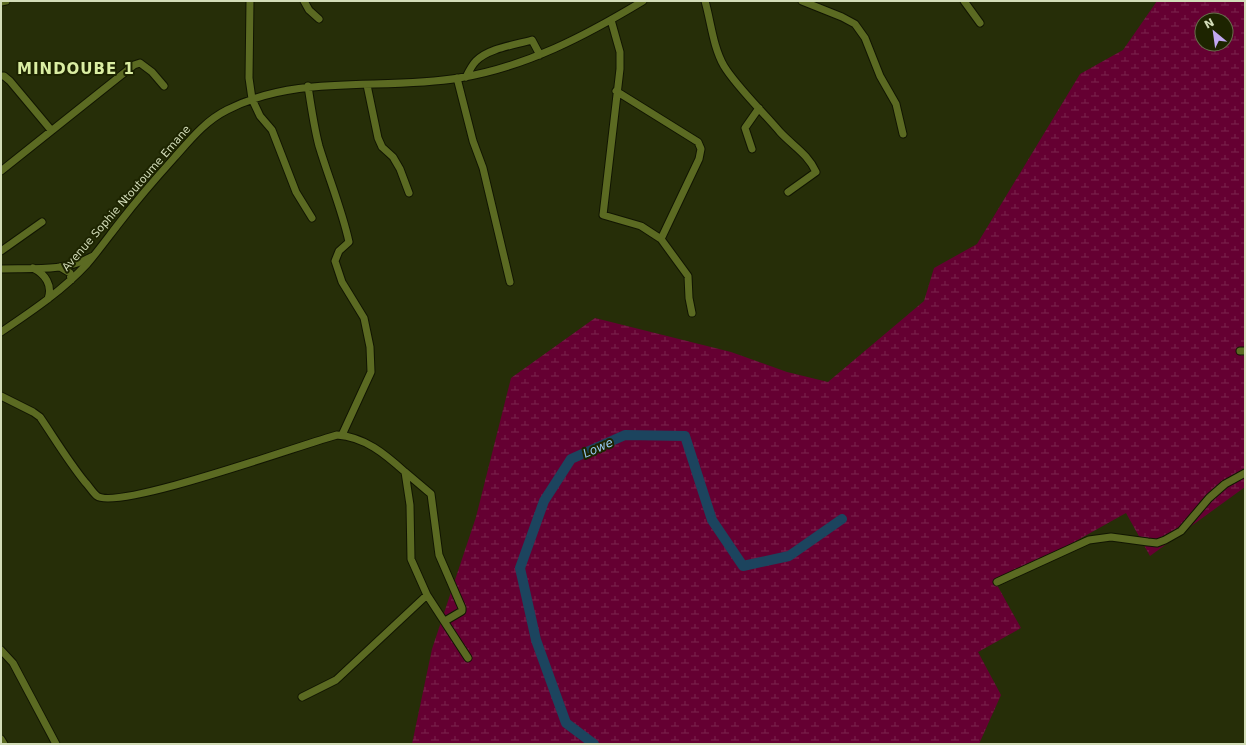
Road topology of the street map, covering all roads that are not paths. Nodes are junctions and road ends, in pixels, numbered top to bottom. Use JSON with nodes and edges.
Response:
{"nodes":[{"id":1,"x":6,"y":1,"type":"edge"},
{"id":2,"x":250,"y":1,"type":"edge"},
{"id":3,"x":304,"y":1,"type":"edge"},
{"id":4,"x":643,"y":1,"type":"edge"},
{"id":5,"x":705,"y":1,"type":"edge"},
{"id":6,"x":802,"y":1,"type":"edge"},
{"id":7,"x":964,"y":1,"type":"edge"},
{"id":8,"x":1,"y":2,"type":"edge"},
{"id":9,"x":318,"y":19,"type":"dead end"},
{"id":10,"x":611,"y":20,"type":"junction"},
{"id":11,"x":980,"y":23,"type":"dead end"},
{"id":12,"x":540,"y":56,"type":"junction"},
{"id":13,"x":1,"y":76,"type":"edge"},
{"id":14,"x":466,"y":77,"type":"junction"},
{"id":15,"x":457,"y":78,"type":"junction"},
{"id":16,"x":367,"y":85,"type":"junction"},
{"id":17,"x":164,"y":86,"type":"dead end"},
{"id":18,"x":308,"y":86,"type":"junction"},
{"id":19,"x":616,"y":91,"type":"junction"},
{"id":20,"x":252,"y":98,"type":"junction"},
{"id":21,"x":759,"y":108,"type":"junction"},
{"id":22,"x":51,"y":130,"type":"junction"},
{"id":23,"x":903,"y":134,"type":"dead end"},
{"id":24,"x":752,"y":149,"type":"dead end"},
{"id":25,"x":1,"y":171,"type":"edge"},
{"id":26,"x":409,"y":192,"type":"dead end"},
{"id":27,"x":788,"y":192,"type":"dead end"},
{"id":28,"x":312,"y":218,"type":"dead end"},
{"id":29,"x":42,"y":222,"type":"dead end"},
{"id":30,"x":661,"y":239,"type":"junction"},
{"id":31,"x":1,"y":251,"type":"edge"},
{"id":32,"x":95,"y":254,"type":"junction"},
{"id":33,"x":33,"y":267,"type":"junction"},
{"id":34,"x":60,"y":267,"type":"junction"},
{"id":35,"x":1,"y":269,"type":"edge"},
{"id":36,"x":71,"y":280,"type":"junction"},
{"id":37,"x":510,"y":282,"type":"dead end"},
{"id":38,"x":48,"y":299,"type":"junction"},
{"id":39,"x":692,"y":313,"type":"dead end"},
{"id":40,"x":1,"y":332,"type":"edge"},
{"id":41,"x":1,"y":396,"type":"edge"},
{"id":42,"x":342,"y":435,"type":"junction"},
{"id":43,"x":405,"y":472,"type":"junction"},
{"id":44,"x":1245,"y":473,"type":"edge"},
{"id":45,"x":997,"y":582,"type":"dead end"},
{"id":46,"x":427,"y":595,"type":"junction"},
{"id":47,"x":445,"y":621,"type":"junction"},
{"id":48,"x":1,"y":650,"type":"edge"},
{"id":49,"x":468,"y":658,"type":"dead end"},
{"id":50,"x":302,"y":697,"type":"dead end"},
{"id":51,"x":1,"y":738,"type":"edge"},
{"id":52,"x":4,"y":744,"type":"edge"},
{"id":53,"x":56,"y":744,"type":"edge"}],
"edges":[{"from":1,"to":8,"type":"street"},
{"from":2,"to":20,"type":"street"},
{"from":3,"to":9,"type":"street"},
{"from":4,"to":10,"type":"street","name":"Avenue Sophie Ntoutoume Emane"},
{"from":5,"to":21,"type":"street"},
{"from":6,"to":23,"type":"street"},
{"from":7,"to":11,"type":"street"},
{"from":10,"to":12,"type":"street","name":"Avenue Sophie Ntoutoume Emane"},
{"from":10,"to":19,"type":"street"},
{"from":12,"to":14,"type":"street","name":"Avenue Sophie Ntoutoume Emane"},
{"from":12,"to":14,"type":"street"},
{"from":13,"to":22,"type":"street"},
{"from":14,"to":15,"type":"street","name":"Avenue Sophie Ntoutoume Emane"},
{"from":15,"to":16,"type":"street","name":"Avenue Sophie Ntoutoume Emane"},
{"from":15,"to":37,"type":"street"},
{"from":16,"to":18,"type":"street","name":"Avenue Sophie Ntoutoume Emane"},
{"from":16,"to":26,"type":"street"},
{"from":17,"to":22,"type":"street"},
{"from":18,"to":20,"type":"street","name":"Avenue Sophie Ntoutoume Emane"},
{"from":18,"to":42,"type":"street"},
{"from":19,"to":30,"type":"street"},
{"from":19,"to":30,"type":"street"},
{"from":20,"to":28,"type":"street"},
{"from":20,"to":32,"type":"street","name":"Avenue Sophie Ntoutoume Emane"},
{"from":21,"to":24,"type":"street"},
{"from":21,"to":27,"type":"street"},
{"from":22,"to":25,"type":"street"},
{"from":29,"to":31,"type":"street"},
{"from":30,"to":39,"type":"street"},
{"from":32,"to":34,"type":"street"},
{"from":32,"to":36,"type":"street","name":"Avenue Sophie Ntoutoume Emane"},
{"from":33,"to":34,"type":"street"},
{"from":33,"to":35,"type":"street"},
{"from":33,"to":38,"type":"street"},
{"from":34,"to":36,"type":"street"},
{"from":36,"to":38,"type":"street","name":"Avenue Sophie Ntoutoume Emane"},
{"from":38,"to":40,"type":"street","name":"Avenue Sophie Ntoutoume Emane"},
{"from":41,"to":42,"type":"street"},
{"from":42,"to":43,"type":"street"},
{"from":43,"to":46,"type":"street"},
{"from":43,"to":47,"type":"street"},
{"from":44,"to":45,"type":"street"},
{"from":46,"to":47,"type":"street"},
{"from":46,"to":50,"type":"street"},
{"from":47,"to":49,"type":"street"},
{"from":48,"to":53,"type":"street"},
{"from":51,"to":52,"type":"street"}]}
